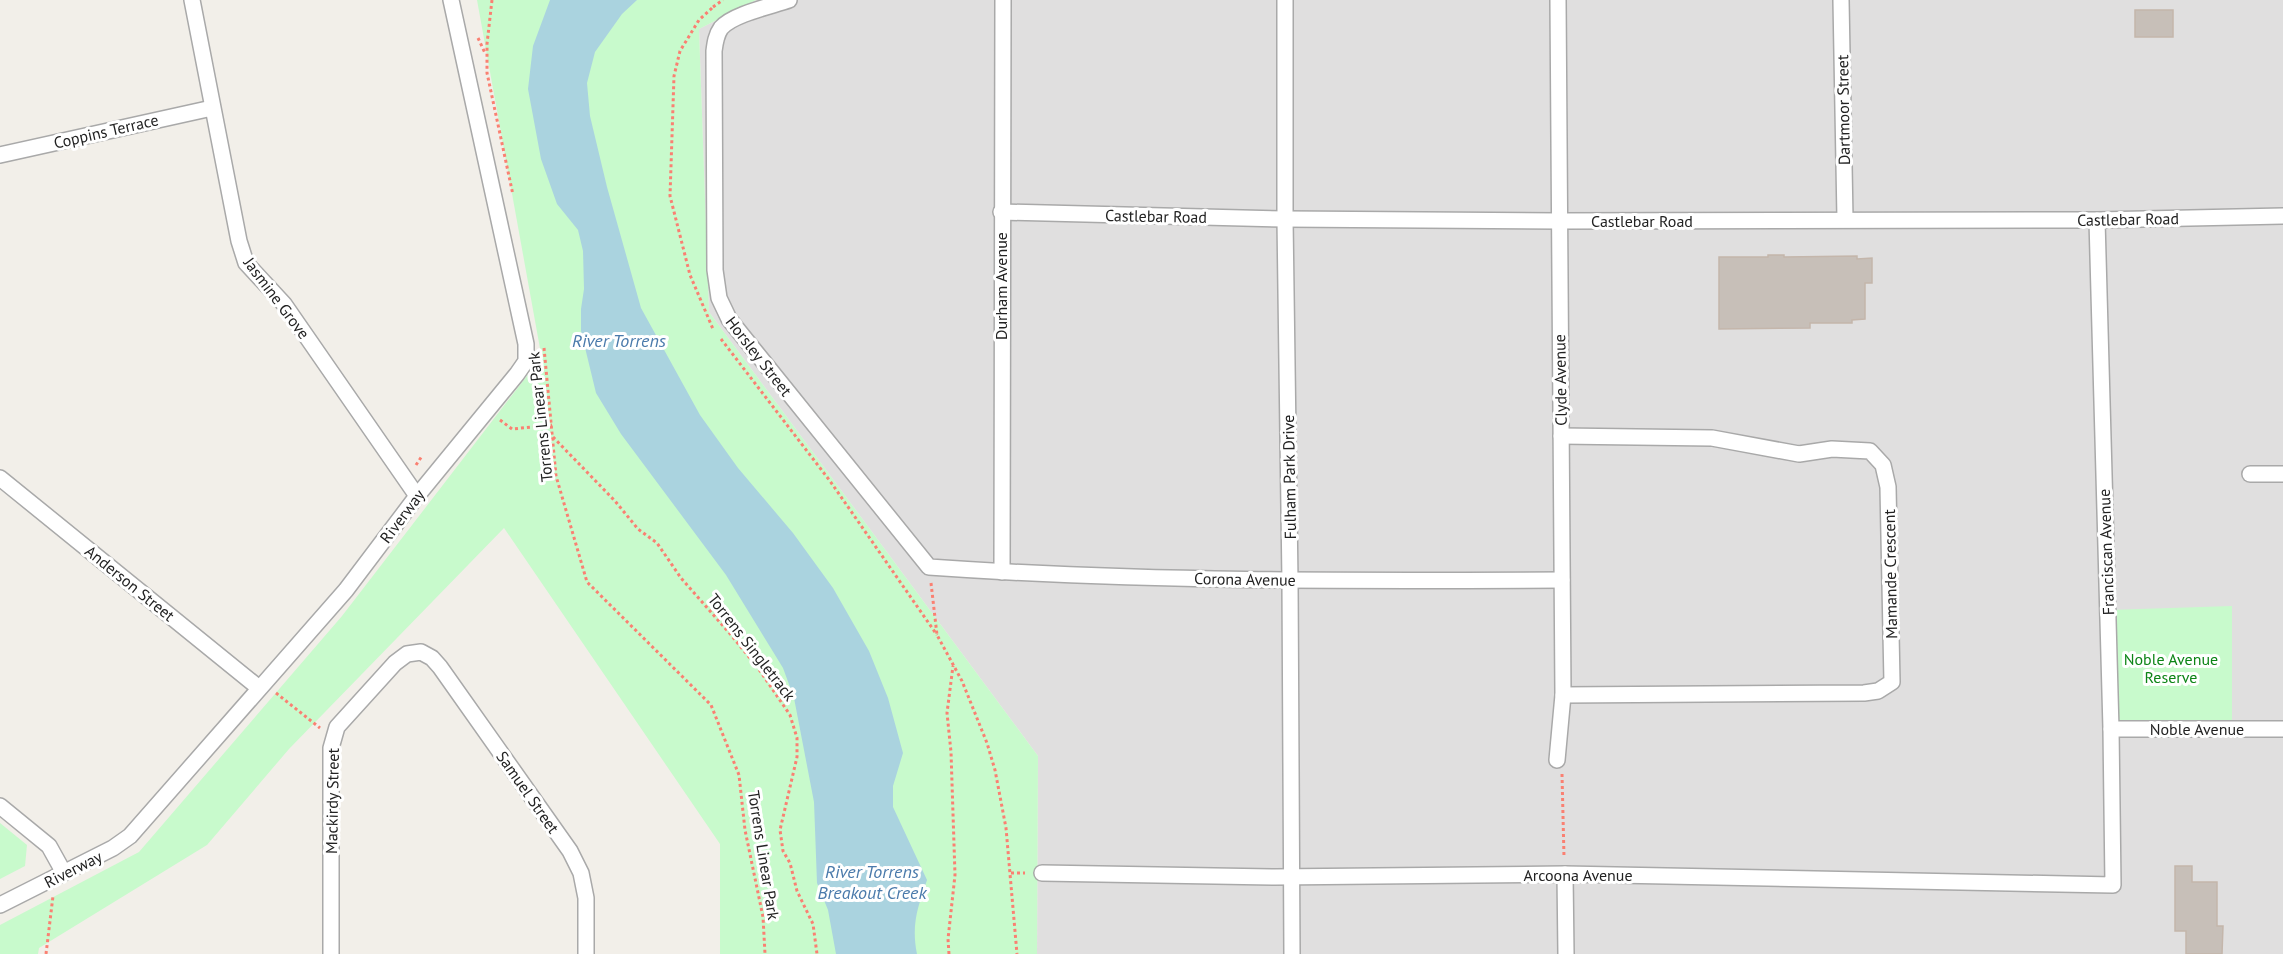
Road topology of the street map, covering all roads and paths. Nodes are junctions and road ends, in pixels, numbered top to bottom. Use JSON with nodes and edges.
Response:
{"nodes":[{"id":1,"x":192,"y":0,"type":"edge"},
{"id":2,"x":451,"y":0,"type":"edge"},
{"id":3,"x":492,"y":0,"type":"edge"},
{"id":4,"x":789,"y":0,"type":"edge"},
{"id":5,"x":1003,"y":0,"type":"edge"},
{"id":6,"x":1286,"y":0,"type":"edge"},
{"id":7,"x":1558,"y":0,"type":"edge"},
{"id":8,"x":1841,"y":0,"type":"edge"},
{"id":9,"x":212,"y":108,"type":"junction"},
{"id":10,"x":0,"y":155,"type":"edge"},
{"id":11,"x":514,"y":201,"type":"dead end"},
{"id":12,"x":1001,"y":212,"type":"junction"},
{"id":13,"x":2283,"y":216,"type":"edge"},
{"id":14,"x":1285,"y":219,"type":"junction"},
{"id":15,"x":1845,"y":219,"type":"junction"},
{"id":16,"x":2097,"y":220,"type":"junction"},
{"id":17,"x":1558,"y":221,"type":"junction"},
{"id":18,"x":544,"y":344,"type":"dead end"},
{"id":19,"x":487,"y":409,"type":"junction"},
{"id":20,"x":552,"y":425,"type":"junction"},
{"id":21,"x":553,"y":436,"type":"junction"},
{"id":22,"x":1561,"y":436,"type":"junction"},
{"id":23,"x":2250,"y":474,"type":"dead end"},
{"id":24,"x":2283,"y":474,"type":"edge"},
{"id":25,"x":0,"y":478,"type":"edge"},
{"id":26,"x":417,"y":496,"type":"junction"},
{"id":27,"x":929,"y":567,"type":"junction"},
{"id":28,"x":1002,"y":572,"type":"junction"},
{"id":29,"x":1562,"y":580,"type":"junction"},
{"id":30,"x":1290,"y":581,"type":"junction"},
{"id":31,"x":421,"y":652,"type":"joint"},
{"id":32,"x":953,"y":666,"type":"junction"},
{"id":33,"x":259,"y":688,"type":"junction"},
{"id":34,"x":1563,"y":695,"type":"junction"},
{"id":35,"x":321,"y":728,"type":"dead end"},
{"id":36,"x":2111,"y":729,"type":"junction"},
{"id":37,"x":2283,"y":729,"type":"edge"},
{"id":38,"x":1557,"y":756,"type":"joint"},
{"id":39,"x":0,"y":806,"type":"edge"},
{"id":40,"x":1042,"y":873,"type":"dead end"},
{"id":41,"x":1565,"y":874,"type":"junction"},
{"id":42,"x":58,"y":876,"type":"junction"},
{"id":43,"x":1291,"y":876,"type":"junction"},
{"id":44,"x":2113,"y":885,"type":"joint"},
{"id":45,"x":0,"y":905,"type":"edge"},
{"id":46,"x":46,"y":954,"type":"edge"},
{"id":47,"x":331,"y":954,"type":"edge"},
{"id":48,"x":586,"y":954,"type":"edge"},
{"id":49,"x":765,"y":954,"type":"edge"},
{"id":50,"x":817,"y":954,"type":"edge"},
{"id":51,"x":949,"y":954,"type":"edge"},
{"id":52,"x":1017,"y":954,"type":"edge"},
{"id":53,"x":1292,"y":954,"type":"edge"},
{"id":54,"x":1566,"y":954,"type":"edge"}],
"edges":[{"from":1,"to":9,"type":"street","name":"Jasmine Grove"},
{"from":2,"to":19,"type":"street","name":"Riverway"},
{"from":3,"to":11,"type":"path"},
{"from":4,"to":27,"type":"street","name":"Horsley Street"},
{"from":5,"to":12,"type":"street","name":"Durham Avenue"},
{"from":6,"to":14,"type":"street","name":"Fulham Park Drive"},
{"from":7,"to":17,"type":"street","name":"Clyde Avenue"},
{"from":8,"to":15,"type":"street","name":"Dartmoor Street"},
{"from":9,"to":10,"type":"street","name":"Coppins Terrace"},
{"from":9,"to":26,"type":"street","name":"Jasmine Grove"},
{"from":12,"to":14,"type":"street","name":"Castlebar Road"},
{"from":12,"to":28,"type":"street","name":"Durham Avenue"},
{"from":13,"to":16,"type":"street","name":"Castlebar Road"},
{"from":14,"to":17,"type":"street","name":"Castlebar Road"},
{"from":14,"to":30,"type":"street","name":"Fulham Park Drive"},
{"from":15,"to":16,"type":"street","name":"Castlebar Road"},
{"from":15,"to":17,"type":"street","name":"Castlebar Road"},
{"from":16,"to":36,"type":"street","name":"Franciscan Avenue"},
{"from":17,"to":22,"type":"street","name":"Clyde Avenue"},
{"from":18,"to":20,"type":"path","name":"Torrens Linear Park"},
{"from":19,"to":20,"type":"path"},
{"from":19,"to":26,"type":"street","name":"Riverway"},
{"from":20,"to":21,"type":"path","name":"Torrens Linear Park"},
{"from":21,"to":49,"type":"path","name":"Torrens Linear Park"},
{"from":21,"to":50,"type":"path","name":"Torrens Singletrack"},
{"from":22,"to":29,"type":"street","name":"Clyde Avenue"},
{"from":22,"to":34,"type":"street","name":"Mamande Crescent"},
{"from":23,"to":24,"type":"street"},
{"from":25,"to":33,"type":"street","name":"Anderson Street"},
{"from":26,"to":33,"type":"street","name":"Riverway"},
{"from":27,"to":28,"type":"street","name":"Corona Avenue"},
{"from":27,"to":32,"type":"path"},
{"from":28,"to":30,"type":"street","name":"Corona Avenue"},
{"from":29,"to":30,"type":"street","name":"Corona Avenue"},
{"from":29,"to":34,"type":"street","name":"Clyde Avenue"},
{"from":30,"to":43,"type":"street","name":"Fulham Park Drive"},
{"from":31,"to":47,"type":"street","name":"Mackirdy Street"},
{"from":31,"to":48,"type":"street","name":"Samuel Street"},
{"from":32,"to":51,"type":"path"},
{"from":32,"to":52,"type":"path"},
{"from":33,"to":35,"type":"path"},
{"from":33,"to":42,"type":"street","name":"Riverway"},
{"from":34,"to":38,"type":"street","name":"Clyde Avenue"},
{"from":36,"to":37,"type":"street","name":"Noble Avenue"},
{"from":36,"to":44,"type":"street","name":"Franciscan Avenue"},
{"from":38,"to":41,"type":"path"},
{"from":39,"to":42,"type":"street"},
{"from":40,"to":43,"type":"street","name":"Arcoona Avenue"},
{"from":41,"to":43,"type":"street","name":"Arcoona Avenue"},
{"from":41,"to":44,"type":"street","name":"Arcoona Avenue"},
{"from":41,"to":54,"type":"street"},
{"from":42,"to":45,"type":"street","name":"Riverway"},
{"from":42,"to":46,"type":"path"},
{"from":43,"to":53,"type":"street","name":"Fulham Park Drive"}]}
